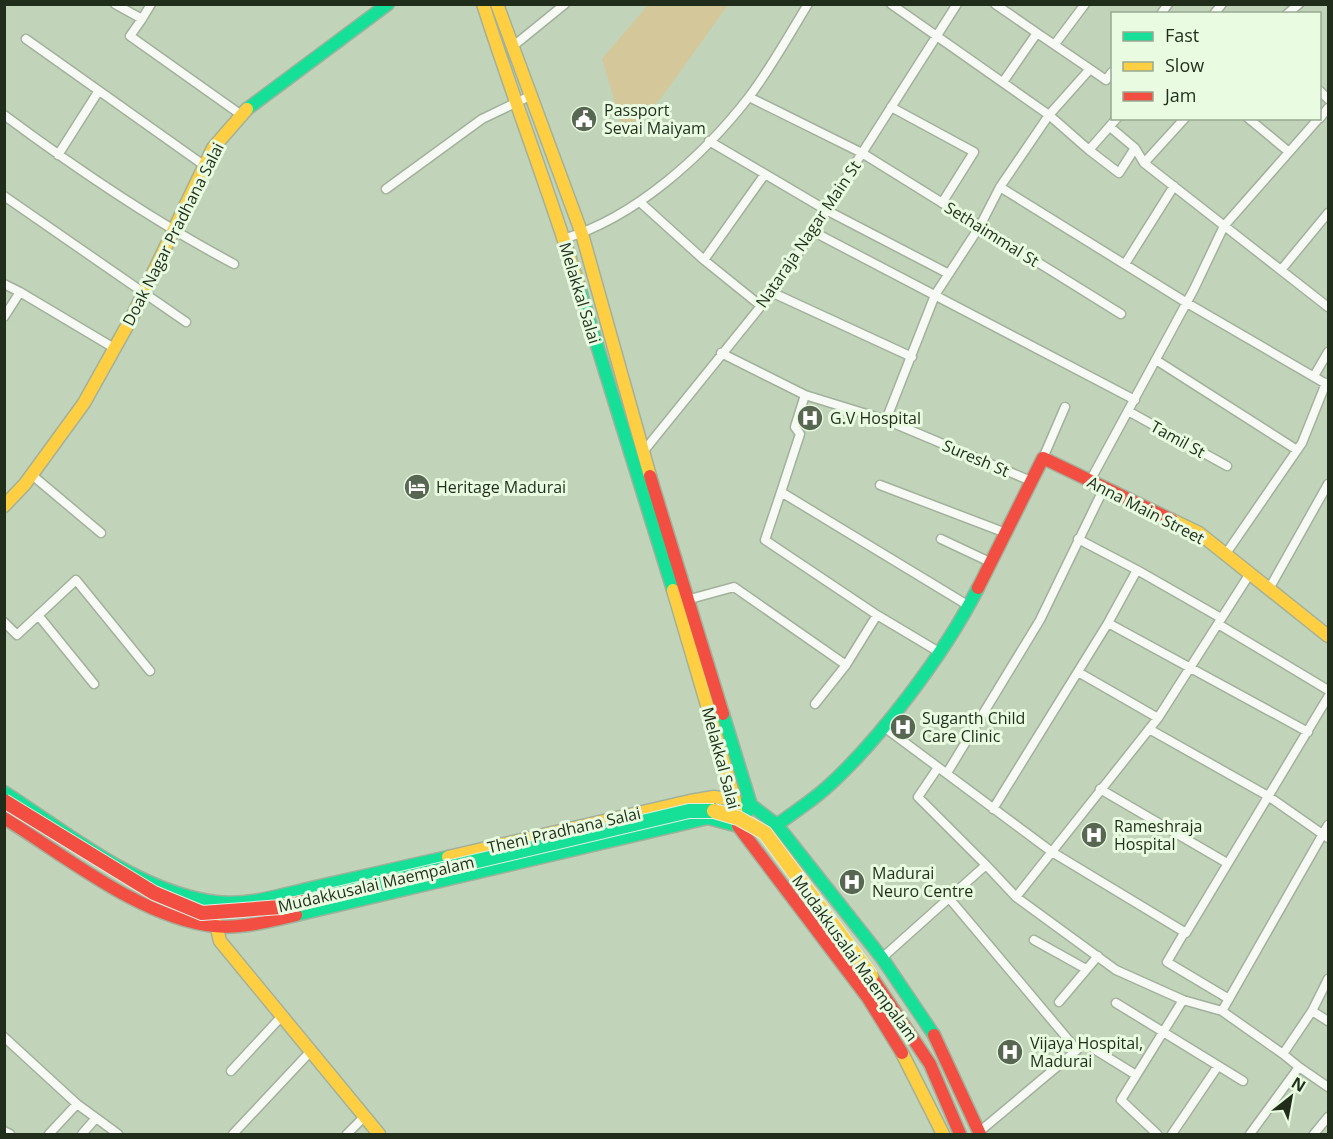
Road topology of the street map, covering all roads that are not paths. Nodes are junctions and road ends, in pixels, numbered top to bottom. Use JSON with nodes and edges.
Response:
{"nodes":[{"id":1,"x":115,"y":4,"type":"edge"},
{"id":2,"x":151,"y":4,"type":"edge"},
{"id":3,"x":483,"y":4,"type":"edge"},
{"id":4,"x":497,"y":4,"type":"edge"},
{"id":5,"x":565,"y":4,"type":"edge"},
{"id":6,"x":808,"y":4,"type":"edge"},
{"id":7,"x":891,"y":4,"type":"edge"},
{"id":8,"x":957,"y":4,"type":"edge"},
{"id":9,"x":995,"y":4,"type":"edge"},
{"id":10,"x":1085,"y":4,"type":"edge"},
{"id":11,"x":386,"y":5,"type":"edge"},
{"id":12,"x":142,"y":19,"type":"junction"},
{"id":13,"x":1037,"y":33,"type":"junction"},
{"id":14,"x":939,"y":36,"type":"junction"},
{"id":15,"x":26,"y":39,"type":"dead end"},
{"id":16,"x":1054,"y":44,"type":"junction"},
{"id":17,"x":512,"y":47,"type":"junction"},
{"id":18,"x":1090,"y":69,"type":"junction"},
{"id":19,"x":1111,"y":74,"type":"edge"},
{"id":20,"x":1003,"y":82,"type":"junction"},
{"id":21,"x":98,"y":92,"type":"junction"},
{"id":22,"x":532,"y":95,"type":"junction"},
{"id":23,"x":749,"y":97,"type":"junction"},
{"id":24,"x":514,"y":102,"type":"junction"},
{"id":25,"x":891,"y":107,"type":"junction"},
{"id":26,"x":240,"y":114,"type":"junction"},
{"id":27,"x":4,"y":115,"type":"edge"},
{"id":28,"x":1049,"y":115,"type":"junction"},
{"id":29,"x":1115,"y":120,"type":"edge"},
{"id":30,"x":1183,"y":120,"type":"edge"},
{"id":31,"x":1250,"y":120,"type":"edge"},
{"id":32,"x":1317,"y":120,"type":"edge"},
{"id":33,"x":1110,"y":127,"type":"junction"},
{"id":34,"x":709,"y":141,"type":"junction"},
{"id":35,"x":1135,"y":148,"type":"junction"},
{"id":36,"x":1089,"y":150,"type":"junction"},
{"id":37,"x":1289,"y":152,"type":"junction"},
{"id":38,"x":862,"y":153,"type":"junction"},
{"id":39,"x":58,"y":154,"type":"junction"},
{"id":40,"x":1144,"y":163,"type":"junction"},
{"id":41,"x":205,"y":166,"type":"junction"},
{"id":42,"x":765,"y":174,"type":"junction"},
{"id":43,"x":1174,"y":186,"type":"junction"},
{"id":44,"x":1000,"y":188,"type":"junction"},
{"id":45,"x":386,"y":189,"type":"dead end"},
{"id":46,"x":4,"y":196,"type":"edge"},
{"id":47,"x":641,"y":203,"type":"junction"},
{"id":48,"x":942,"y":203,"type":"junction"},
{"id":49,"x":826,"y":210,"type":"junction"},
{"id":50,"x":1329,"y":213,"type":"edge"},
{"id":51,"x":980,"y":226,"type":"junction"},
{"id":52,"x":1224,"y":226,"type":"junction"},
{"id":53,"x":172,"y":231,"type":"junction"},
{"id":54,"x":812,"y":231,"type":"junction"},
{"id":55,"x":582,"y":234,"type":"junction"},
{"id":56,"x":563,"y":239,"type":"junction"},
{"id":57,"x":704,"y":260,"type":"junction"},
{"id":58,"x":234,"y":264,"type":"dead end"},
{"id":59,"x":1125,"y":264,"type":"junction"},
{"id":60,"x":1281,"y":270,"type":"junction"},
{"id":61,"x":949,"y":274,"type":"junction"},
{"id":62,"x":4,"y":284,"type":"edge"},
{"id":63,"x":20,"y":292,"type":"junction"},
{"id":64,"x":771,"y":292,"type":"junction"},
{"id":65,"x":143,"y":294,"type":"junction"},
{"id":66,"x":935,"y":295,"type":"junction"},
{"id":67,"x":1187,"y":303,"type":"junction"},
{"id":68,"x":761,"y":306,"type":"junction"},
{"id":69,"x":1329,"y":307,"type":"edge"},
{"id":70,"x":1121,"y":314,"type":"dead end"},
{"id":71,"x":4,"y":317,"type":"edge"},
{"id":72,"x":186,"y":322,"type":"dead end"},
{"id":73,"x":114,"y":348,"type":"junction"},
{"id":74,"x":1329,"y":352,"type":"edge"},
{"id":75,"x":721,"y":353,"type":"junction"},
{"id":76,"x":912,"y":357,"type":"junction"},
{"id":77,"x":1156,"y":360,"type":"junction"},
{"id":78,"x":1314,"y":376,"type":"junction"},
{"id":79,"x":1327,"y":384,"type":"edge"},
{"id":80,"x":804,"y":394,"type":"junction"},
{"id":81,"x":1135,"y":400,"type":"junction"},
{"id":82,"x":1065,"y":407,"type":"dead end"},
{"id":83,"x":1128,"y":411,"type":"junction"},
{"id":84,"x":886,"y":420,"type":"junction"},
{"id":85,"x":1297,"y":450,"type":"junction"},
{"id":86,"x":643,"y":452,"type":"junction"},
{"id":87,"x":1043,"y":458,"type":"junction"},
{"id":88,"x":1227,"y":466,"type":"dead end"},
{"id":89,"x":32,"y":475,"type":"junction"},
{"id":90,"x":1031,"y":481,"type":"junction"},
{"id":91,"x":1090,"y":481,"type":"junction"},
{"id":92,"x":1329,"y":484,"type":"edge"},
{"id":93,"x":880,"y":485,"type":"dead end"},
{"id":94,"x":1104,"y":488,"type":"junction"},
{"id":95,"x":781,"y":492,"type":"junction"},
{"id":96,"x":4,"y":506,"type":"edge"},
{"id":97,"x":101,"y":533,"type":"dead end"},
{"id":98,"x":1006,"y":533,"type":"junction"},
{"id":99,"x":940,"y":539,"type":"dead end"},
{"id":100,"x":1078,"y":539,"type":"junction"},
{"id":101,"x":1225,"y":555,"type":"junction"},
{"id":102,"x":992,"y":562,"type":"junction"},
{"id":103,"x":1137,"y":570,"type":"junction"},
{"id":104,"x":1249,"y":575,"type":"junction"},
{"id":105,"x":1269,"y":589,"type":"junction"},
{"id":106,"x":690,"y":599,"type":"junction"},
{"id":107,"x":969,"y":606,"type":"junction"},
{"id":108,"x":38,"y":615,"type":"junction"},
{"id":109,"x":877,"y":615,"type":"junction"},
{"id":110,"x":1220,"y":621,"type":"junction"},
{"id":111,"x":4,"y":622,"type":"edge"},
{"id":112,"x":1108,"y":623,"type":"junction"},
{"id":113,"x":1329,"y":636,"type":"edge"},
{"id":114,"x":939,"y":652,"type":"junction"},
{"id":115,"x":846,"y":665,"type":"junction"},
{"id":116,"x":1192,"y":666,"type":"junction"},
{"id":117,"x":150,"y":671,"type":"dead end"},
{"id":118,"x":1077,"y":672,"type":"junction"},
{"id":119,"x":94,"y":684,"type":"dead end"},
{"id":120,"x":1329,"y":690,"type":"edge"},
{"id":121,"x":1329,"y":697,"type":"edge"},
{"id":122,"x":815,"y":704,"type":"dead end"},
{"id":123,"x":1158,"y":718,"type":"junction"},
{"id":124,"x":884,"y":727,"type":"junction"},
{"id":125,"x":1149,"y":729,"type":"junction"},
{"id":126,"x":1308,"y":732,"type":"junction"},
{"id":127,"x":937,"y":769,"type":"junction"},
{"id":128,"x":947,"y":773,"type":"junction"},
{"id":129,"x":1100,"y":789,"type":"junction"},
{"id":130,"x":4,"y":792,"type":"edge"},
{"id":131,"x":1268,"y":796,"type":"junction"},
{"id":132,"x":4,"y":801,"type":"edge"},
{"id":133,"x":735,"y":801,"type":"junction"},
{"id":134,"x":751,"y":805,"type":"junction"},
{"id":135,"x":993,"y":809,"type":"junction"},
{"id":136,"x":4,"y":818,"type":"edge"},
{"id":137,"x":738,"y":825,"type":"junction"},
{"id":138,"x":777,"y":825,"type":"junction"},
{"id":139,"x":1329,"y":825,"type":"edge"},
{"id":140,"x":1326,"y":836,"type":"edge"},
{"id":141,"x":1052,"y":852,"type":"junction"},
{"id":142,"x":1227,"y":863,"type":"junction"},
{"id":143,"x":986,"y":865,"type":"junction"},
{"id":144,"x":1016,"y":897,"type":"junction"},
{"id":145,"x":949,"y":898,"type":"junction"},
{"id":146,"x":216,"y":902,"type":"junction"},
{"id":147,"x":215,"y":926,"type":"junction"},
{"id":148,"x":1184,"y":933,"type":"junction"},
{"id":149,"x":1034,"y":940,"type":"dead end"},
{"id":150,"x":1098,"y":956,"type":"junction"},
{"id":151,"x":882,"y":958,"type":"junction"},
{"id":152,"x":1086,"y":969,"type":"junction"},
{"id":153,"x":1329,"y":979,"type":"edge"},
{"id":154,"x":1229,"y":999,"type":"junction"},
{"id":155,"x":1183,"y":1000,"type":"junction"},
{"id":156,"x":1059,"y":1002,"type":"dead end"},
{"id":157,"x":1116,"y":1003,"type":"dead end"},
{"id":158,"x":1222,"y":1011,"type":"junction"},
{"id":159,"x":1312,"y":1011,"type":"junction"},
{"id":160,"x":281,"y":1017,"type":"junction"},
{"id":161,"x":1329,"y":1020,"type":"edge"},
{"id":162,"x":1164,"y":1032,"type":"junction"},
{"id":163,"x":4,"y":1037,"type":"edge"},
{"id":164,"x":1094,"y":1049,"type":"dead end"},
{"id":165,"x":310,"y":1052,"type":"junction"},
{"id":166,"x":1283,"y":1054,"type":"junction"},
{"id":167,"x":1218,"y":1065,"type":"junction"},
{"id":168,"x":1299,"y":1067,"type":"junction"},
{"id":169,"x":231,"y":1071,"type":"dead end"},
{"id":170,"x":1136,"y":1075,"type":"junction"},
{"id":171,"x":1243,"y":1081,"type":"dead end"},
{"id":172,"x":1329,"y":1087,"type":"edge"},
{"id":173,"x":77,"y":1104,"type":"junction"},
{"id":174,"x":364,"y":1117,"type":"junction"},
{"id":175,"x":1329,"y":1117,"type":"edge"},
{"id":176,"x":96,"y":1118,"type":"junction"},
{"id":177,"x":4,"y":1131,"type":"edge"},
{"id":178,"x":979,"y":1133,"type":"edge"},
{"id":179,"x":10,"y":1134,"type":"edge"},
{"id":180,"x":49,"y":1134,"type":"edge"},
{"id":181,"x":82,"y":1134,"type":"edge"},
{"id":182,"x":118,"y":1134,"type":"edge"},
{"id":183,"x":233,"y":1134,"type":"edge"},
{"id":184,"x":347,"y":1134,"type":"edge"},
{"id":185,"x":379,"y":1134,"type":"edge"},
{"id":186,"x":943,"y":1134,"type":"edge"},
{"id":187,"x":960,"y":1134,"type":"edge"},
{"id":188,"x":1157,"y":1134,"type":"edge"},
{"id":189,"x":1172,"y":1134,"type":"edge"},
{"id":190,"x":1250,"y":1134,"type":"edge"},
{"id":191,"x":1314,"y":1134,"type":"edge"}],
"edges":[{"from":1,"to":12,"type":"street"},
{"from":2,"to":12,"type":"street"},
{"from":3,"to":24,"type":"main road","name":"Melakkal Salai"},
{"from":4,"to":17,"type":"main road","name":"Melakkal Salai"},
{"from":5,"to":17,"type":"street"},
{"from":6,"to":23,"type":"street"},
{"from":7,"to":14,"type":"street"},
{"from":8,"to":14,"type":"street","name":"Nataraja Nagar Main St"},
{"from":9,"to":13,"type":"street"},
{"from":10,"to":16,"type":"street"},
{"from":11,"to":26,"type":"main road","name":"Doak Nagar Pradhana Salai"},
{"from":12,"to":26,"type":"street"},
{"from":13,"to":16,"type":"street"},
{"from":13,"to":20,"type":"street"},
{"from":14,"to":20,"type":"street"},
{"from":14,"to":25,"type":"street","name":"Nataraja Nagar Main St"},
{"from":15,"to":21,"type":"street"},
{"from":16,"to":18,"type":"street"},
{"from":17,"to":22,"type":"main road","name":"Melakkal Salai"},
{"from":18,"to":19,"type":"street"},
{"from":18,"to":28,"type":"street"},
{"from":20,"to":28,"type":"street"},
{"from":21,"to":39,"type":"street"},
{"from":21,"to":41,"type":"street"},
{"from":22,"to":24,"type":"street"},
{"from":22,"to":55,"type":"main road","name":"Melakkal Salai"},
{"from":23,"to":34,"type":"street"},
{"from":23,"to":38,"type":"street","name":"Sethaimmal St"},
{"from":24,"to":45,"type":"street"},
{"from":24,"to":56,"type":"main road","name":"Melakkal Salai"},
{"from":25,"to":38,"type":"street","name":"Nataraja Nagar Main St"},
{"from":25,"to":48,"type":"street"},
{"from":26,"to":41,"type":"main road","name":"Doak Nagar Pradhana Salai"},
{"from":27,"to":39,"type":"street"},
{"from":28,"to":36,"type":"street"},
{"from":28,"to":44,"type":"street"},
{"from":29,"to":33,"type":"street"},
{"from":30,"to":40,"type":"street"},
{"from":31,"to":37,"type":"street"},
{"from":32,"to":37,"type":"street"},
{"from":33,"to":35,"type":"street"},
{"from":33,"to":36,"type":"street"},
{"from":34,"to":42,"type":"street"},
{"from":34,"to":47,"type":"street"},
{"from":35,"to":36,"type":"street"},
{"from":35,"to":40,"type":"street"},
{"from":37,"to":52,"type":"street"},
{"from":38,"to":48,"type":"street","name":"Sethaimmal St"},
{"from":38,"to":49,"type":"street","name":"Nataraja Nagar Main St"},
{"from":39,"to":53,"type":"street"},
{"from":40,"to":43,"type":"street"},
{"from":41,"to":53,"type":"main road","name":"Doak Nagar Pradhana Salai"},
{"from":42,"to":49,"type":"street"},
{"from":42,"to":57,"type":"street"},
{"from":43,"to":52,"type":"street"},
{"from":43,"to":59,"type":"street"},
{"from":44,"to":51,"type":"street"},
{"from":44,"to":59,"type":"street"},
{"from":46,"to":65,"type":"street"},
{"from":47,"to":55,"type":"street"},
{"from":47,"to":57,"type":"street"},
{"from":48,"to":51,"type":"street","name":"Sethaimmal St"},
{"from":49,"to":54,"type":"street","name":"Nataraja Nagar Main St"},
{"from":49,"to":61,"type":"street"},
{"from":50,"to":60,"type":"street"},
{"from":51,"to":61,"type":"street"},
{"from":51,"to":70,"type":"street","name":"Sethaimmal St"},
{"from":52,"to":60,"type":"street"},
{"from":52,"to":67,"type":"street"},
{"from":53,"to":58,"type":"street"},
{"from":53,"to":65,"type":"main road","name":"Doak Nagar Pradhana Salai"},
{"from":54,"to":64,"type":"street","name":"Nataraja Nagar Main St"},
{"from":54,"to":66,"type":"street"},
{"from":55,"to":56,"type":"street"},
{"from":55,"to":86,"type":"main road","name":"Melakkal Salai"},
{"from":56,"to":133,"type":"main road","name":"Melakkal Salai"},
{"from":57,"to":68,"type":"street"},
{"from":59,"to":67,"type":"street"},
{"from":60,"to":69,"type":"street"},
{"from":61,"to":66,"type":"street"},
{"from":62,"to":63,"type":"street"},
{"from":63,"to":71,"type":"street"},
{"from":63,"to":73,"type":"street"},
{"from":64,"to":68,"type":"street","name":"Nataraja Nagar Main St"},
{"from":64,"to":76,"type":"street"},
{"from":65,"to":72,"type":"street"},
{"from":65,"to":73,"type":"main road","name":"Doak Nagar Pradhana Salai"},
{"from":66,"to":76,"type":"street"},
{"from":66,"to":81,"type":"street"},
{"from":67,"to":77,"type":"street"},
{"from":67,"to":78,"type":"street"},
{"from":68,"to":75,"type":"street","name":"Nataraja Nagar Main St"},
{"from":73,"to":89,"type":"main road","name":"Doak Nagar Pradhana Salai"},
{"from":74,"to":78,"type":"street"},
{"from":75,"to":80,"type":"street","name":"Suresh St"},
{"from":75,"to":86,"type":"street","name":"Nataraja Nagar Main St"},
{"from":76,"to":84,"type":"street"},
{"from":77,"to":81,"type":"street"},
{"from":77,"to":85,"type":"street"},
{"from":78,"to":79,"type":"street"},
{"from":79,"to":85,"type":"street"},
{"from":80,"to":84,"type":"street","name":"Suresh St"},
{"from":80,"to":95,"type":"street"},
{"from":81,"to":83,"type":"street"},
{"from":82,"to":87,"type":"street"},
{"from":83,"to":88,"type":"street","name":"Tamil St"},
{"from":83,"to":91,"type":"street"},
{"from":84,"to":90,"type":"street","name":"Suresh St"},
{"from":85,"to":101,"type":"street"},
{"from":86,"to":106,"type":"main road","name":"Melakkal Salai"},
{"from":87,"to":90,"type":"main road"},
{"from":87,"to":91,"type":"main road","name":"Anna Main Street"},
{"from":89,"to":96,"type":"main road","name":"Doak Nagar Pradhana Salai"},
{"from":89,"to":97,"type":"street"},
{"from":90,"to":98,"type":"main road"},
{"from":91,"to":94,"type":"main road","name":"Anna Main Street"},
{"from":92,"to":105,"type":"street"},
{"from":93,"to":98,"type":"street"},
{"from":94,"to":100,"type":"street"},
{"from":94,"to":101,"type":"main road","name":"Anna Main Street"},
{"from":95,"to":107,"type":"street"},
{"from":95,"to":109,"type":"street"},
{"from":98,"to":102,"type":"main road"},
{"from":99,"to":102,"type":"street"},
{"from":100,"to":103,"type":"street"},
{"from":100,"to":128,"type":"street"},
{"from":101,"to":104,"type":"main road","name":"Anna Main Street"},
{"from":102,"to":107,"type":"main road"},
{"from":103,"to":110,"type":"street"},
{"from":103,"to":112,"type":"street"},
{"from":104,"to":105,"type":"main road","name":"Anna Main Street"},
{"from":104,"to":110,"type":"street"},
{"from":105,"to":113,"type":"main road","name":"Anna Main Street"},
{"from":106,"to":115,"type":"street"},
{"from":106,"to":134,"type":"main road","name":"Melakkal Salai"},
{"from":107,"to":114,"type":"main road"},
{"from":108,"to":111,"type":"street"},
{"from":108,"to":117,"type":"street"},
{"from":108,"to":119,"type":"street"},
{"from":109,"to":114,"type":"street"},
{"from":109,"to":115,"type":"street"},
{"from":110,"to":116,"type":"street"},
{"from":110,"to":120,"type":"street"},
{"from":112,"to":116,"type":"street"},
{"from":112,"to":118,"type":"street"},
{"from":114,"to":124,"type":"main road"},
{"from":115,"to":122,"type":"street"},
{"from":116,"to":123,"type":"street"},
{"from":116,"to":126,"type":"street"},
{"from":118,"to":123,"type":"street"},
{"from":118,"to":135,"type":"street"},
{"from":121,"to":126,"type":"street"},
{"from":123,"to":125,"type":"street"},
{"from":124,"to":127,"type":"street"},
{"from":124,"to":138,"type":"main road"},
{"from":125,"to":129,"type":"street"},
{"from":125,"to":131,"type":"street"},
{"from":126,"to":131,"type":"street"},
{"from":127,"to":128,"type":"street"},
{"from":127,"to":143,"type":"street"},
{"from":128,"to":135,"type":"street"},
{"from":129,"to":141,"type":"street"},
{"from":129,"to":142,"type":"street"},
{"from":130,"to":146,"type":"main road","name":"Theni Pradhana Salai"},
{"from":131,"to":140,"type":"street"},
{"from":131,"to":142,"type":"street"},
{"from":132,"to":187,"type":"main road","name":"Mudakkusalai Maempalam","bridge":true},
{"from":133,"to":134,"type":"main road","name":"Theni Pradhana Salai"},
{"from":133,"to":137,"type":"main road","name":"Melakkal Salai"},
{"from":133,"to":146,"type":"main road","name":"Theni Pradhana Salai"},
{"from":134,"to":137,"type":"main road","name":"Melakkal Salai"},
{"from":134,"to":138,"type":"main road","name":"Theni Pradhana Salai"},
{"from":135,"to":141,"type":"street"},
{"from":136,"to":147,"type":"main road","name":"Theni Pradhana Salai"},
{"from":137,"to":147,"type":"main road","name":"Theni Pradhana Salai"},
{"from":137,"to":186,"type":"main road"},
{"from":138,"to":151,"type":"main road","name":"Theni Pradhana Salai"},
{"from":139,"to":140,"type":"street"},
{"from":140,"to":154,"type":"street"},
{"from":141,"to":144,"type":"street"},
{"from":141,"to":148,"type":"street"},
{"from":142,"to":148,"type":"street"},
{"from":143,"to":144,"type":"street"},
{"from":143,"to":145,"type":"street"},
{"from":144,"to":150,"type":"street"},
{"from":145,"to":151,"type":"street"},
{"from":145,"to":178,"type":"street"},
{"from":146,"to":147,"type":"main road"},
{"from":147,"to":160,"type":"main road"},
{"from":148,"to":154,"type":"street"},
{"from":149,"to":152,"type":"street"},
{"from":150,"to":152,"type":"street"},
{"from":150,"to":155,"type":"street"},
{"from":151,"to":178,"type":"main road","name":"Theni Pradhana Salai"},
{"from":152,"to":156,"type":"street"},
{"from":153,"to":159,"type":"street"},
{"from":154,"to":158,"type":"street"},
{"from":155,"to":158,"type":"street"},
{"from":155,"to":162,"type":"street"},
{"from":157,"to":162,"type":"street"},
{"from":158,"to":166,"type":"street"},
{"from":159,"to":161,"type":"street"},
{"from":159,"to":166,"type":"street"},
{"from":160,"to":165,"type":"main road"},
{"from":160,"to":169,"type":"street"},
{"from":162,"to":167,"type":"street"},
{"from":162,"to":170,"type":"street"},
{"from":163,"to":173,"type":"street"},
{"from":164,"to":170,"type":"street"},
{"from":165,"to":174,"type":"main road"},
{"from":165,"to":183,"type":"street"},
{"from":166,"to":168,"type":"street"},
{"from":167,"to":171,"type":"street"},
{"from":167,"to":189,"type":"street"},
{"from":168,"to":172,"type":"street"},
{"from":168,"to":190,"type":"street"},
{"from":170,"to":188,"type":"street"},
{"from":173,"to":176,"type":"street"},
{"from":173,"to":180,"type":"street"},
{"from":174,"to":184,"type":"street"},
{"from":174,"to":185,"type":"main road"},
{"from":175,"to":191,"type":"street"},
{"from":176,"to":181,"type":"street"},
{"from":176,"to":182,"type":"street"},
{"from":177,"to":179,"type":"street"}]}
